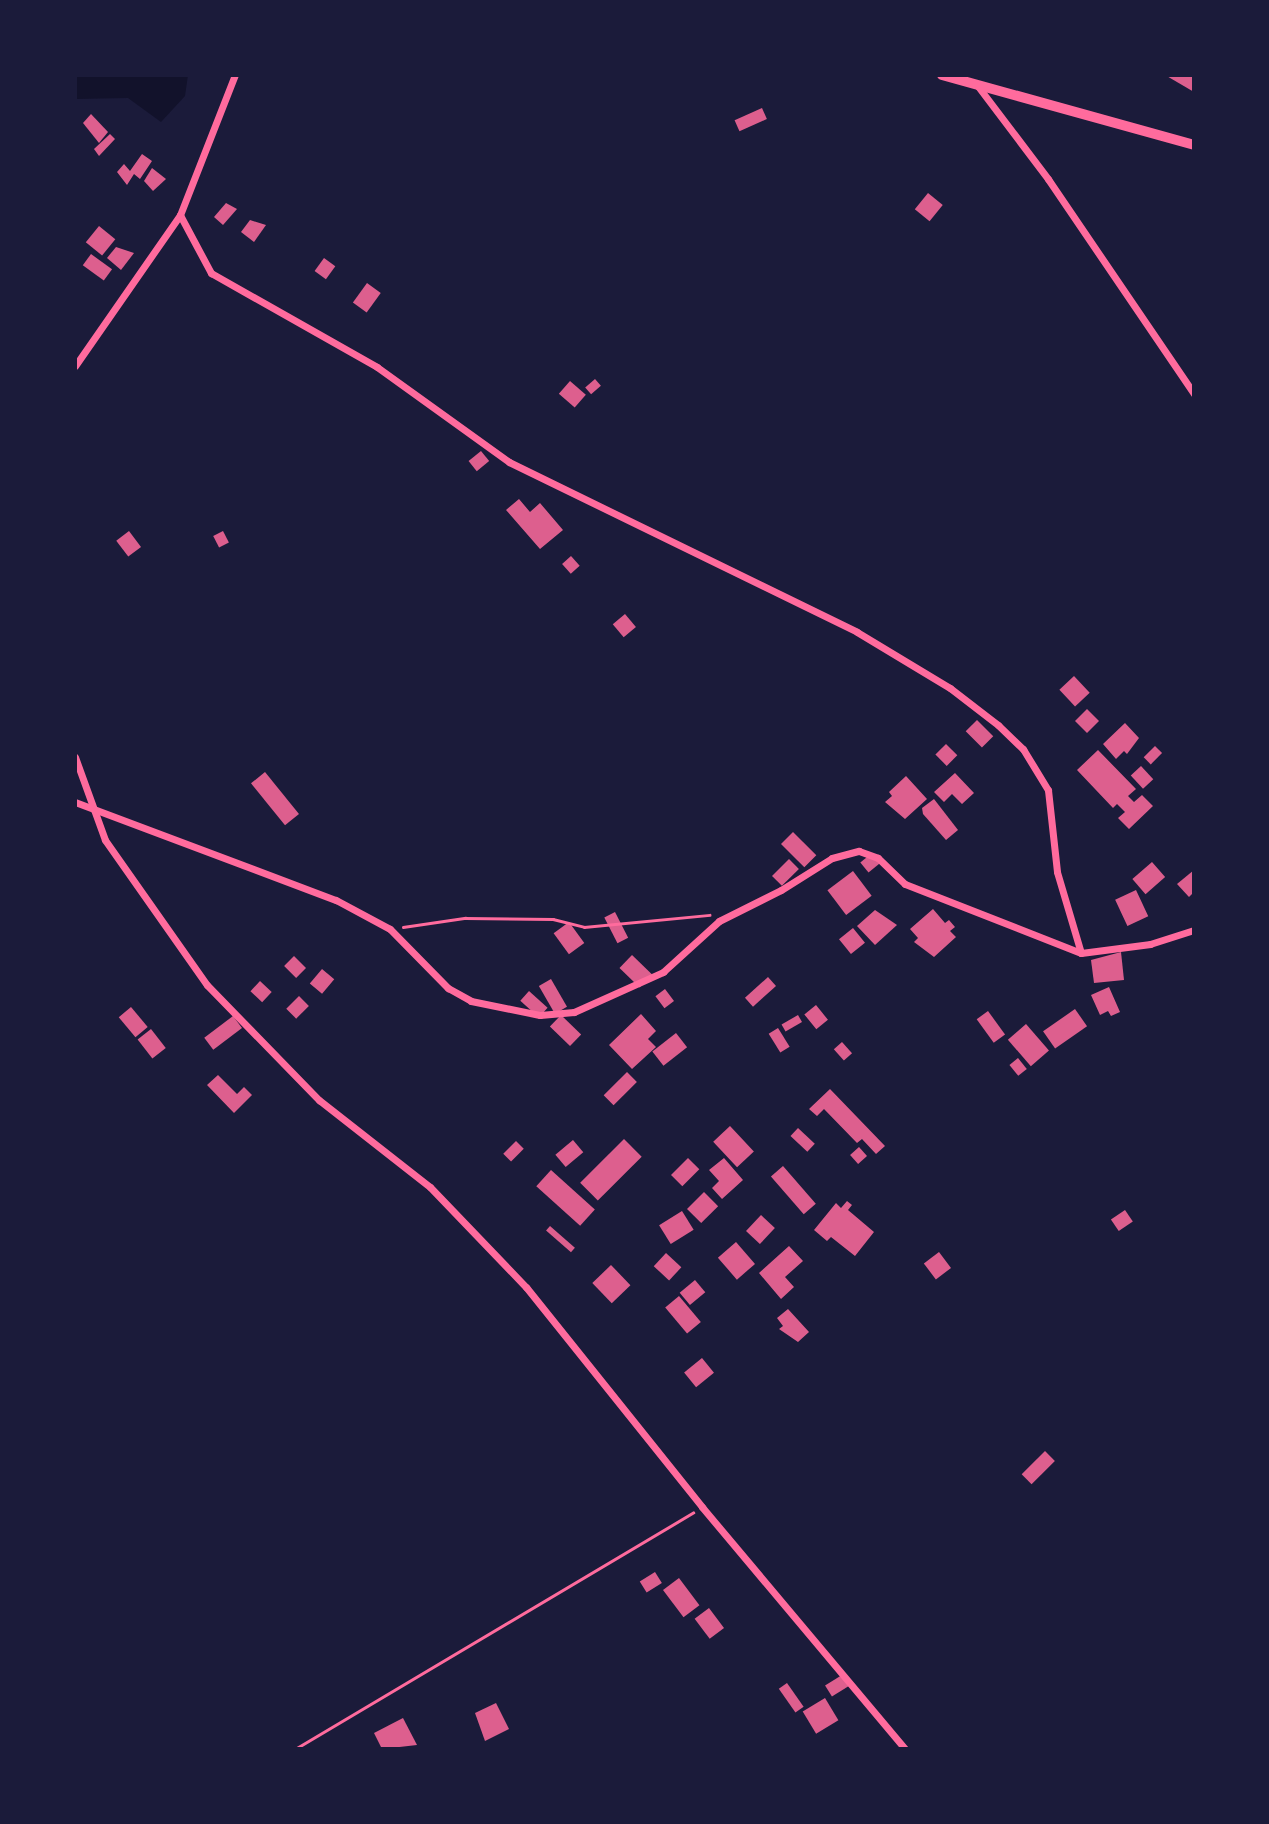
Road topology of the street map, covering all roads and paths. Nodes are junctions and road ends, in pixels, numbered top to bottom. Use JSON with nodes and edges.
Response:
{"nodes":[{"id":1,"x":234,"y":75,"type":"edge"},
{"id":2,"x":942,"y":75,"type":"edge"},
{"id":3,"x":976,"y":85,"type":"junction"},
{"id":4,"x":1194,"y":145,"type":"edge"},
{"id":5,"x":180,"y":215,"type":"junction"},
{"id":6,"x":75,"y":366,"type":"edge"},
{"id":7,"x":1194,"y":394,"type":"edge"},
{"id":8,"x":75,"y":757,"type":"edge"},
{"id":9,"x":75,"y":802,"type":"edge"},
{"id":10,"x":96,"y":811,"type":"junction"},
{"id":11,"x":726,"y":916,"type":"junction"},
{"id":12,"x":390,"y":929,"type":"junction"},
{"id":13,"x":1194,"y":930,"type":"edge"},
{"id":14,"x":1081,"y":953,"type":"junction"},
{"id":15,"x":702,"y":1507,"type":"junction"},
{"id":16,"x":295,"y":1749,"type":"edge"},
{"id":17,"x":905,"y":1749,"type":"edge"}],
"edges":[{"from":1,"to":5,"type":"street"},
{"from":2,"to":3,"type":"street"},
{"from":3,"to":4,"type":"street"},
{"from":3,"to":7,"type":"street"},
{"from":5,"to":6,"type":"street"},
{"from":5,"to":14,"type":"street"},
{"from":8,"to":10,"type":"street"},
{"from":9,"to":10,"type":"street"},
{"from":10,"to":12,"type":"street"},
{"from":10,"to":15,"type":"street"},
{"from":11,"to":12,"type":"path"},
{"from":11,"to":12,"type":"street"},
{"from":11,"to":14,"type":"street"},
{"from":13,"to":14,"type":"street"},
{"from":15,"to":16,"type":"path"},
{"from":15,"to":17,"type":"street"}]}
